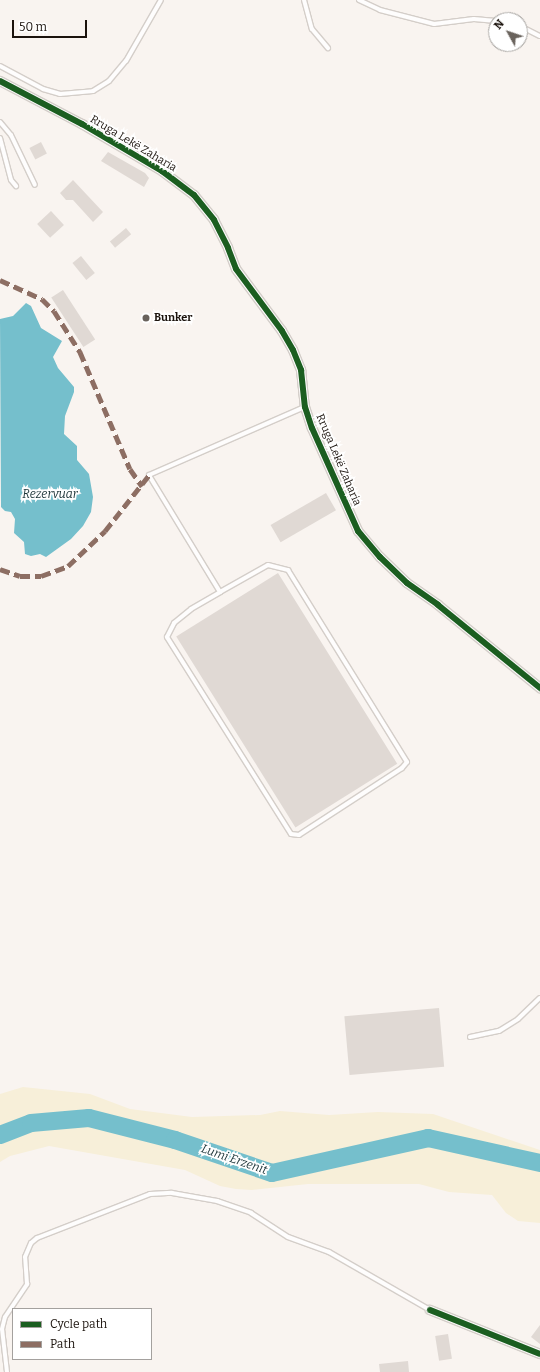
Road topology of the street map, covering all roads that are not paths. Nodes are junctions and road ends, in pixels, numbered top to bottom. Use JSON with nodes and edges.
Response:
{"nodes":[{"id":1,"x":162,"y":0,"type":"edge"},
{"id":2,"x":304,"y":0,"type":"edge"},
{"id":3,"x":359,"y":0,"type":"edge"},
{"id":4,"x":488,"y":20,"type":"edge"},
{"id":5,"x":528,"y":30,"type":"edge"},
{"id":6,"x":540,"y":36,"type":"edge"},
{"id":7,"x":328,"y":48,"type":"dead end"},
{"id":8,"x":0,"y":66,"type":"edge"},
{"id":9,"x":0,"y":81,"type":"edge"},
{"id":10,"x":0,"y":122,"type":"edge"},
{"id":11,"x":0,"y":138,"type":"edge"},
{"id":12,"x":35,"y":185,"type":"dead end"},
{"id":13,"x":16,"y":186,"type":"dead end"},
{"id":14,"x":305,"y":407,"type":"junction"},
{"id":15,"x":220,"y":592,"type":"junction"},
{"id":16,"x":540,"y":688,"type":"edge"},
{"id":17,"x":540,"y":998,"type":"edge"},
{"id":18,"x":470,"y":1037,"type":"dead end"},
{"id":19,"x":430,"y":1310,"type":"joint"},
{"id":20,"x":540,"y":1354,"type":"edge"},
{"id":21,"x":7,"y":1372,"type":"edge"}],
"edges":[{"from":1,"to":8,"type":"lane"},
{"from":2,"to":7,"type":"lane"},
{"from":3,"to":4,"type":"lane"},
{"from":5,"to":6,"type":"lane"},
{"from":9,"to":14,"type":"street","name":"Rruga Lekë Zaharia"},
{"from":10,"to":12,"type":"lane"},
{"from":11,"to":13,"type":"lane"},
{"from":14,"to":15,"type":"lane"},
{"from":14,"to":16,"type":"street","name":"Rruga Lekë Zaharia"},
{"from":15,"to":15,"type":"lane"},
{"from":17,"to":18,"type":"lane"},
{"from":19,"to":20,"type":"street"},
{"from":19,"to":21,"type":"lane"}]}
